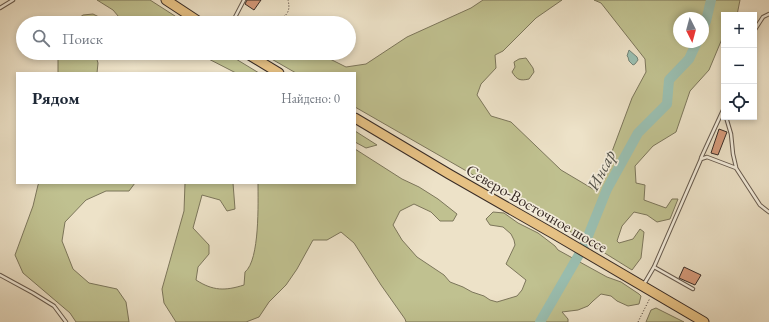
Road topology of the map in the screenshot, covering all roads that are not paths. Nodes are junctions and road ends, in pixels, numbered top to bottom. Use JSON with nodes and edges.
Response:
{"nodes":[{"id":1,"x":13,"y":0,"type":"edge"},
{"id":2,"x":166,"y":0,"type":"edge"},
{"id":3,"x":244,"y":0,"type":"edge"},
{"id":4,"x":0,"y":8,"type":"edge"},
{"id":5,"x":769,"y":14,"type":"edge"},
{"id":6,"x":190,"y":16,"type":"edge"},
{"id":7,"x":236,"y":16,"type":"edge"},
{"id":8,"x":757,"y":26,"type":"edge"},
{"id":9,"x":258,"y":60,"type":"edge"},
{"id":10,"x":277,"y":72,"type":"edge"},
{"id":11,"x":721,"y":115,"type":"edge"},
{"id":12,"x":356,"y":119,"type":"edge"},
{"id":13,"x":727,"y":120,"type":"edge"},
{"id":14,"x":701,"y":159,"type":"junction"},
{"id":15,"x":736,"y":168,"type":"junction"},
{"id":16,"x":769,"y":212,"type":"edge"},
{"id":17,"x":654,"y":267,"type":"junction"},
{"id":18,"x":0,"y":275,"type":"edge"},
{"id":19,"x":642,"y":286,"type":"junction"},
{"id":20,"x":693,"y":289,"type":"dead end"},
{"id":21,"x":66,"y":322,"type":"edge"},
{"id":22,"x":704,"y":322,"type":"edge"}],
"edges":[{"from":1,"to":4,"type":"lane"},
{"from":2,"to":6,"type":"main road"},
{"from":3,"to":7,"type":"lane"},
{"from":5,"to":8,"type":"lane"},
{"from":9,"to":10,"type":"main road"},
{"from":11,"to":14,"type":"lane"},
{"from":12,"to":19,"type":"main road","name":"Северо-Восточное шоссе"},
{"from":13,"to":15,"type":"lane"},
{"from":14,"to":15,"type":"lane"},
{"from":14,"to":17,"type":"lane"},
{"from":15,"to":16,"type":"lane"},
{"from":17,"to":19,"type":"lane"},
{"from":17,"to":20,"type":"lane"},
{"from":18,"to":21,"type":"lane"},
{"from":19,"to":22,"type":"main road","name":"Северо-Восточное шоссе"}]}
